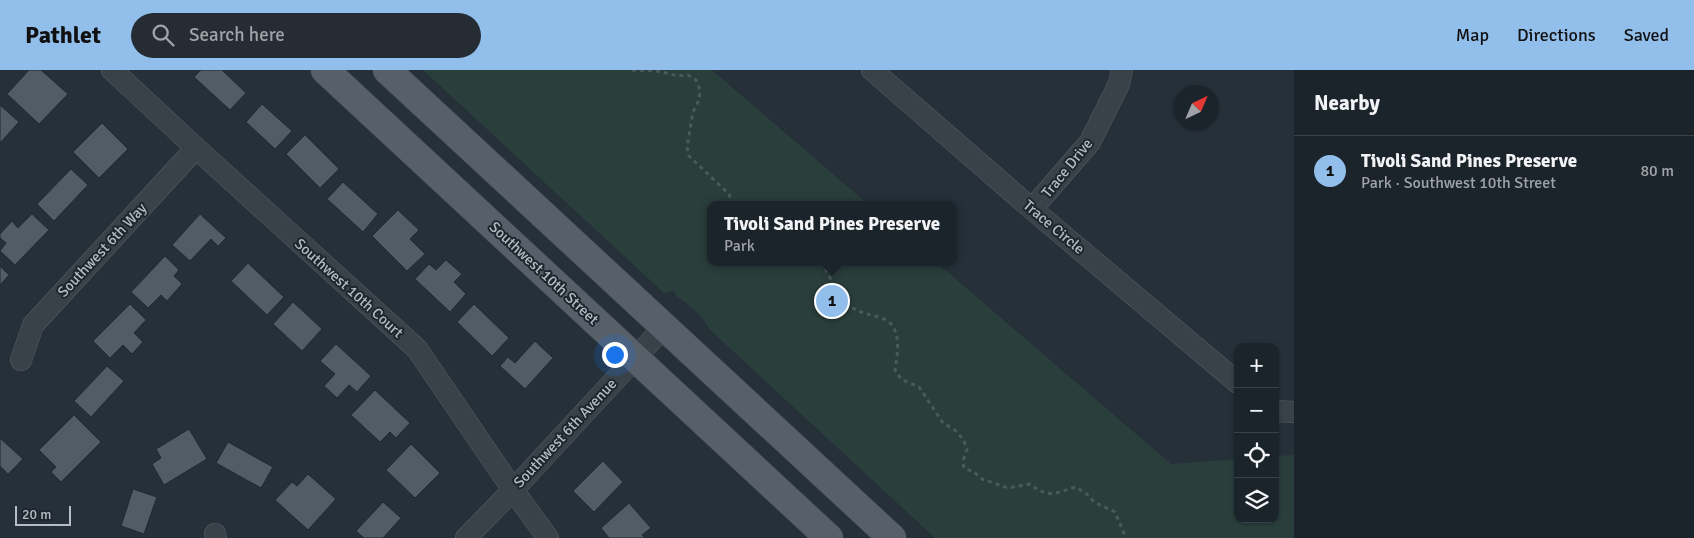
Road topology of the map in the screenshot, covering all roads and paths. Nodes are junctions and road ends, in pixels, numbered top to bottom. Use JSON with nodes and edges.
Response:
{"nodes":[{"id":1,"x":112,"y":70,"type":"edge"},
{"id":2,"x":325,"y":70,"type":"edge"},
{"id":3,"x":388,"y":70,"type":"edge"},
{"id":4,"x":632,"y":70,"type":"edge"},
{"id":5,"x":872,"y":70,"type":"edge"},
{"id":6,"x":1122,"y":70,"type":"edge"},
{"id":7,"x":196,"y":148,"type":"junction"},
{"id":8,"x":732,"y":201,"type":"edge"},
{"id":9,"x":1032,"y":209,"type":"junction"},
{"id":10,"x":824,"y":266,"type":"edge"},
{"id":11,"x":664,"y":326,"type":"junction"},
{"id":12,"x":635,"y":358,"type":"junction"},
{"id":13,"x":21,"y":360,"type":"dead end"},
{"id":14,"x":1234,"y":380,"type":"edge"},
{"id":15,"x":1279,"y":411,"type":"edge"},
{"id":16,"x":1294,"y":412,"type":"edge"},
{"id":17,"x":513,"y":490,"type":"junction"},
{"id":18,"x":466,"y":538,"type":"edge"},
{"id":19,"x":548,"y":538,"type":"edge"},
{"id":20,"x":829,"y":538,"type":"edge"},
{"id":21,"x":892,"y":538,"type":"edge"},
{"id":22,"x":1126,"y":538,"type":"edge"}],
"edges":[{"from":1,"to":7,"type":"street","name":"Southwest 10th Court"},
{"from":2,"to":12,"type":"main road","name":"Southwest 10th Street"},
{"from":3,"to":11,"type":"main road"},
{"from":4,"to":8,"type":"path"},
{"from":5,"to":9,"type":"street","name":"Trace Circle"},
{"from":6,"to":9,"type":"street","name":"Trace Drive"},
{"from":7,"to":13,"type":"street","name":"Southwest 6th Way"},
{"from":7,"to":17,"type":"street","name":"Southwest 10th Court"},
{"from":9,"to":14,"type":"street","name":"Trace Circle"},
{"from":10,"to":22,"type":"path"},
{"from":11,"to":12,"type":"street","name":"Southwest 6th Avenue"},
{"from":11,"to":21,"type":"main road"},
{"from":12,"to":17,"type":"street","name":"Southwest 6th Avenue"},
{"from":12,"to":20,"type":"main road","name":"Southwest 10th Street"},
{"from":15,"to":16,"type":"street"},
{"from":17,"to":18,"type":"street","name":"Southwest 6th Avenue"},
{"from":17,"to":19,"type":"street","name":"Southwest 10th Court"}]}
